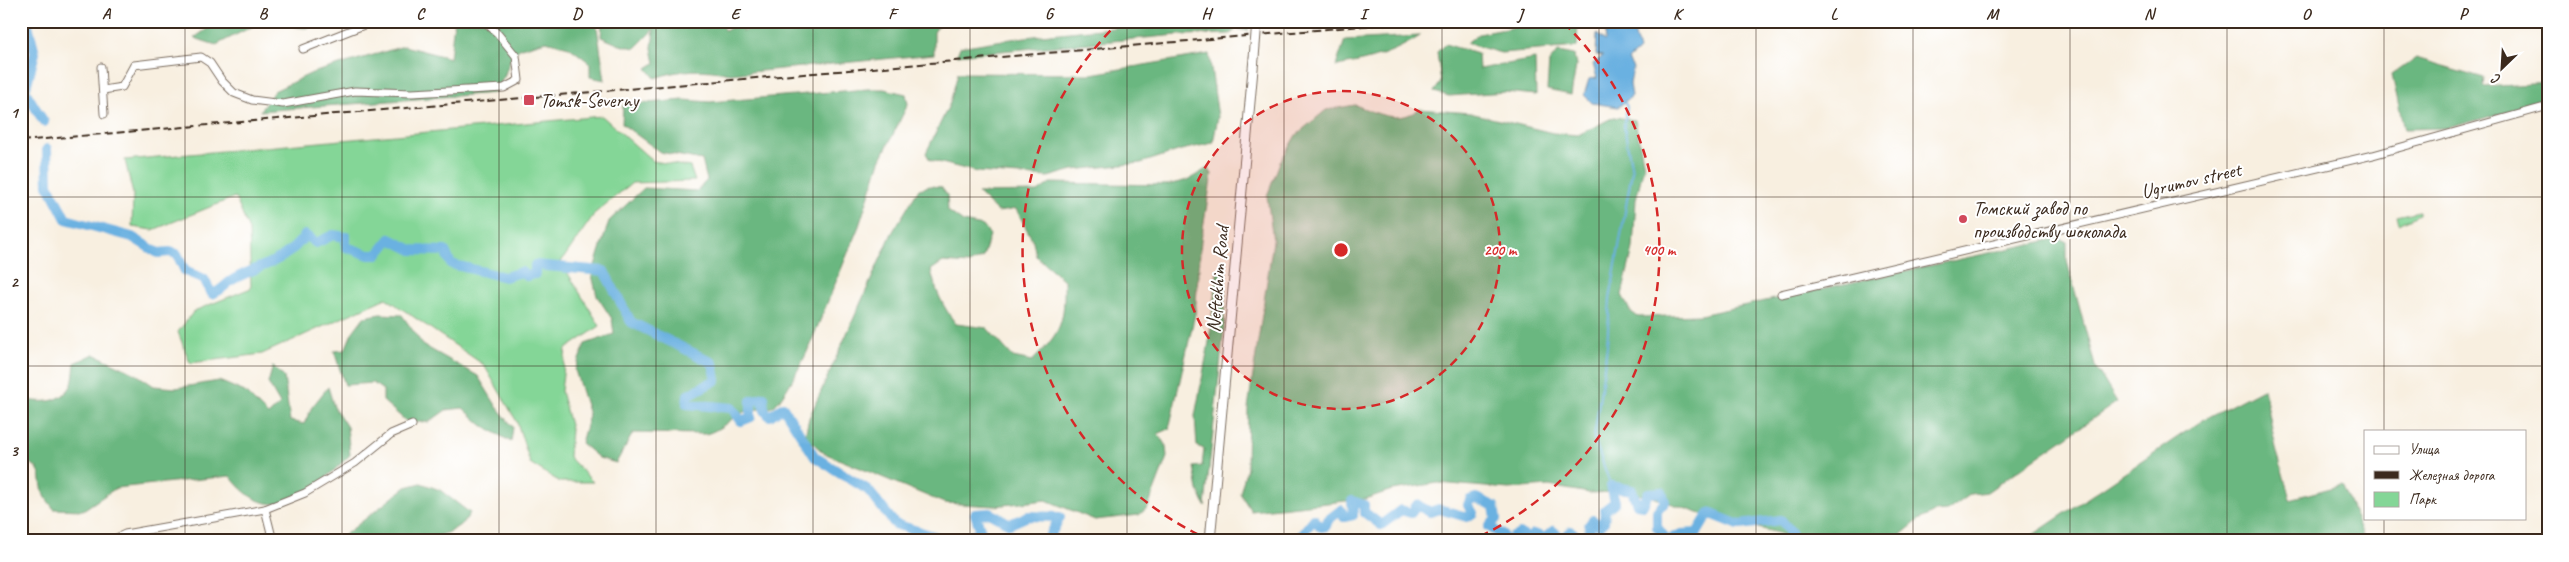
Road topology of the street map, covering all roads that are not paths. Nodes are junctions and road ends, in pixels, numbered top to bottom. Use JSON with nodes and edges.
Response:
{"nodes":[{"id":1,"x":374,"y":21,"type":"edge"},
{"id":2,"x":484,"y":21,"type":"edge"},
{"id":3,"x":1257,"y":21,"type":"edge"},
{"id":4,"x":303,"y":49,"type":"dead end"},
{"id":5,"x":101,"y":67,"type":"dead end"},
{"id":6,"x":103,"y":90,"type":"junction"},
{"id":7,"x":2548,"y":106,"type":"edge"},
{"id":8,"x":104,"y":114,"type":"dead end"},
{"id":9,"x":1782,"y":294,"type":"dead end"},
{"id":10,"x":412,"y":425,"type":"dead end"},
{"id":11,"x":265,"y":509,"type":"junction"},
{"id":12,"x":110,"y":541,"type":"edge"},
{"id":13,"x":273,"y":541,"type":"edge"},
{"id":14,"x":1210,"y":541,"type":"edge"}],
"edges":[{"from":1,"to":4,"type":"street"},
{"from":2,"to":6,"type":"street"},
{"from":3,"to":14,"type":"main road","name":"Neftekhim Road","bridge":true},
{"from":5,"to":6,"type":"street"},
{"from":6,"to":8,"type":"street"},
{"from":7,"to":9,"type":"street","name":"Ugrumov street"},
{"from":10,"to":11,"type":"street"},
{"from":11,"to":12,"type":"street"},
{"from":11,"to":13,"type":"street"}]}
